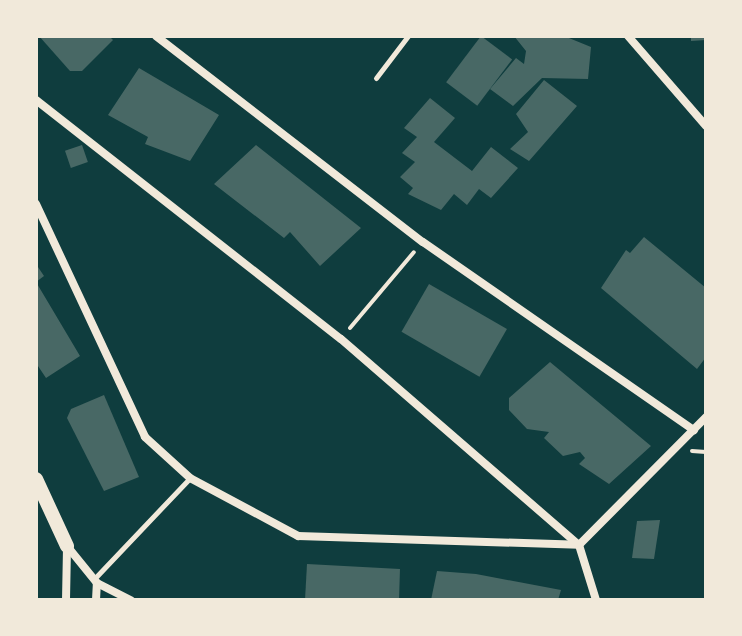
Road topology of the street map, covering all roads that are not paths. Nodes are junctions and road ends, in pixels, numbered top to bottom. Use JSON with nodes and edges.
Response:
{"nodes":[{"id":1,"x":156,"y":36,"type":"edge"},
{"id":2,"x":408,"y":36,"type":"edge"},
{"id":3,"x":628,"y":36,"type":"edge"},
{"id":4,"x":376,"y":78,"type":"dead end"},
{"id":5,"x":36,"y":100,"type":"edge"},
{"id":6,"x":706,"y":126,"type":"edge"},
{"id":7,"x":36,"y":204,"type":"edge"},
{"id":8,"x":706,"y":417,"type":"edge"},
{"id":9,"x":694,"y":430,"type":"junction"},
{"id":10,"x":190,"y":478,"type":"junction"},
{"id":11,"x":36,"y":479,"type":"edge"},
{"id":12,"x":579,"y":545,"type":"junction"},
{"id":13,"x":67,"y":546,"type":"junction"},
{"id":14,"x":95,"y":581,"type":"junction"},
{"id":15,"x":66,"y":600,"type":"edge"},
{"id":16,"x":96,"y":600,"type":"edge"},
{"id":17,"x":131,"y":600,"type":"edge"},
{"id":18,"x":596,"y":600,"type":"edge"}],
"edges":[{"from":1,"to":9,"type":"street"},
{"from":2,"to":4,"type":"lane"},
{"from":3,"to":6,"type":"street"},
{"from":5,"to":12,"type":"street"},
{"from":7,"to":10,"type":"street"},
{"from":8,"to":9,"type":"street"},
{"from":9,"to":12,"type":"street"},
{"from":10,"to":12,"type":"street"},
{"from":10,"to":14,"type":"lane"},
{"from":11,"to":13,"type":"street"},
{"from":12,"to":18,"type":"street"},
{"from":13,"to":14,"type":"street"},
{"from":13,"to":15,"type":"street"},
{"from":14,"to":16,"type":"street"},
{"from":14,"to":17,"type":"street"}]}
